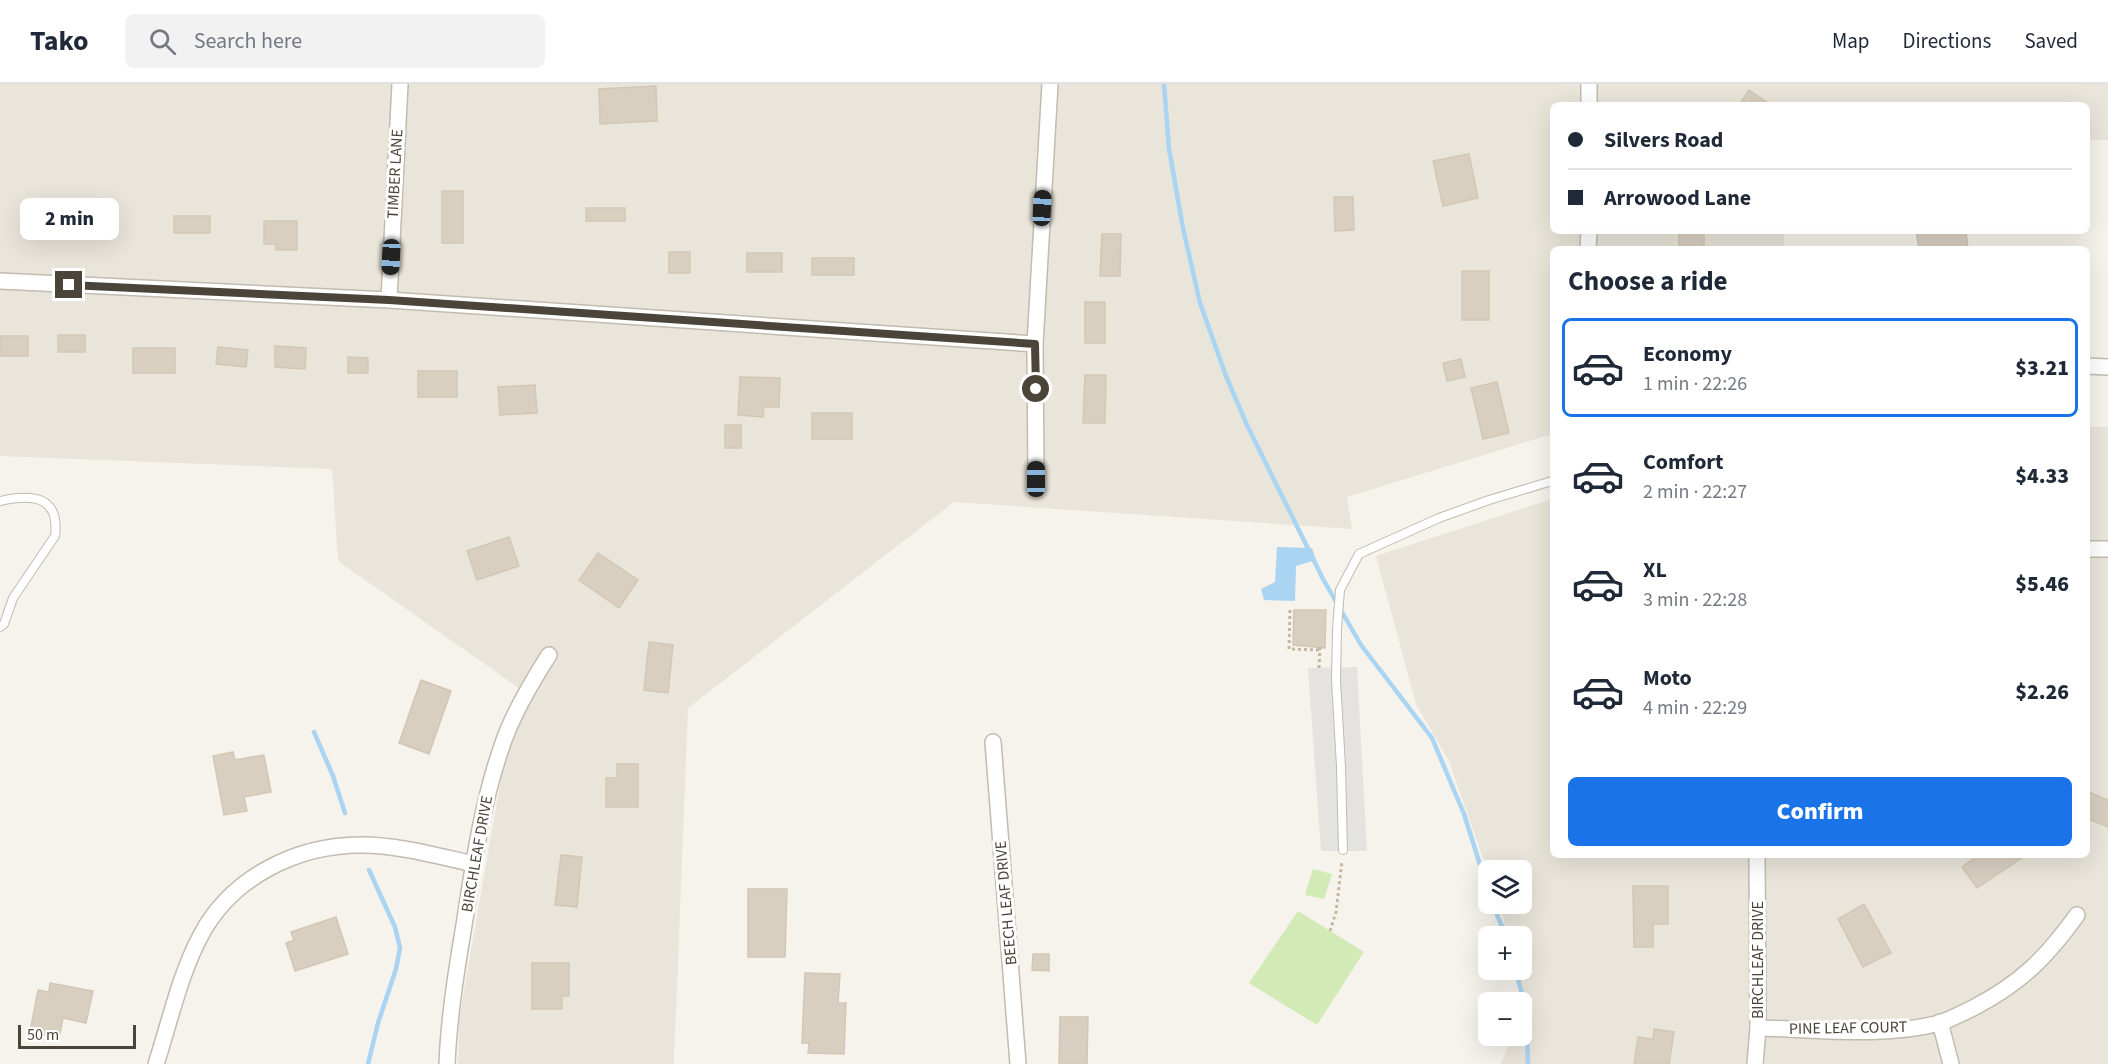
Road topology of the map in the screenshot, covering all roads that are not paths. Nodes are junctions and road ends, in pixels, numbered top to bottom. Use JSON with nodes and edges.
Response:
{"nodes":[{"id":1,"x":400,"y":84,"type":"edge"},
{"id":2,"x":1050,"y":84,"type":"edge"},
{"id":3,"x":1589,"y":84,"type":"edge"},
{"id":4,"x":1589,"y":102,"type":"edge"},
{"id":5,"x":0,"y":281,"type":"edge"},
{"id":6,"x":389,"y":300,"type":"junction"},
{"id":7,"x":1035,"y":344,"type":"junction"},
{"id":8,"x":2090,"y":366,"type":"edge"},
{"id":9,"x":2108,"y":367,"type":"edge"},
{"id":10,"x":1036,"y":479,"type":"dead end"},
{"id":11,"x":1550,"y":482,"type":"edge"},
{"id":12,"x":0,"y":501,"type":"edge"},
{"id":13,"x":2090,"y":549,"type":"edge"},
{"id":14,"x":2108,"y":549,"type":"edge"},
{"id":15,"x":0,"y":627,"type":"edge"},
{"id":16,"x":549,"y":656,"type":"dead end"},
{"id":17,"x":993,"y":742,"type":"dead end"},
{"id":18,"x":1343,"y":850,"type":"road end"},
{"id":19,"x":1757,"y":858,"type":"edge"},
{"id":20,"x":474,"y":864,"type":"junction"},
{"id":21,"x":2077,"y":915,"type":"dead end"},
{"id":22,"x":1941,"y":1022,"type":"junction"},
{"id":23,"x":1758,"y":1028,"type":"junction"},
{"id":24,"x":156,"y":1064,"type":"edge"},
{"id":25,"x":447,"y":1064,"type":"edge"},
{"id":26,"x":1018,"y":1064,"type":"edge"},
{"id":27,"x":1755,"y":1064,"type":"edge"},
{"id":28,"x":1951,"y":1064,"type":"edge"}],
"edges":[{"from":1,"to":6,"type":"street","name":"TIMBER LANE"},
{"from":2,"to":7,"type":"street"},
{"from":3,"to":4,"type":"street"},
{"from":5,"to":6,"type":"street"},
{"from":6,"to":7,"type":"street"},
{"from":7,"to":10,"type":"street"},
{"from":8,"to":9,"type":"street"},
{"from":11,"to":18,"type":"lane"},
{"from":12,"to":15,"type":"lane"},
{"from":13,"to":14,"type":"street"},
{"from":16,"to":20,"type":"street","name":"BIRCHLEAF DRIVE"},
{"from":17,"to":26,"type":"street","name":"BEECH LEAF DRIVE"},
{"from":19,"to":23,"type":"street","name":"BIRCHLEAF DRIVE"},
{"from":20,"to":24,"type":"street"},
{"from":20,"to":25,"type":"street","name":"BIRCHLEAF DRIVE"},
{"from":21,"to":22,"type":"street","name":"PINE LEAF COURT"},
{"from":22,"to":23,"type":"street","name":"PINE LEAF COURT"},
{"from":22,"to":28,"type":"street"},
{"from":23,"to":27,"type":"street","name":"BIRCHLEAF DRIVE"}]}
